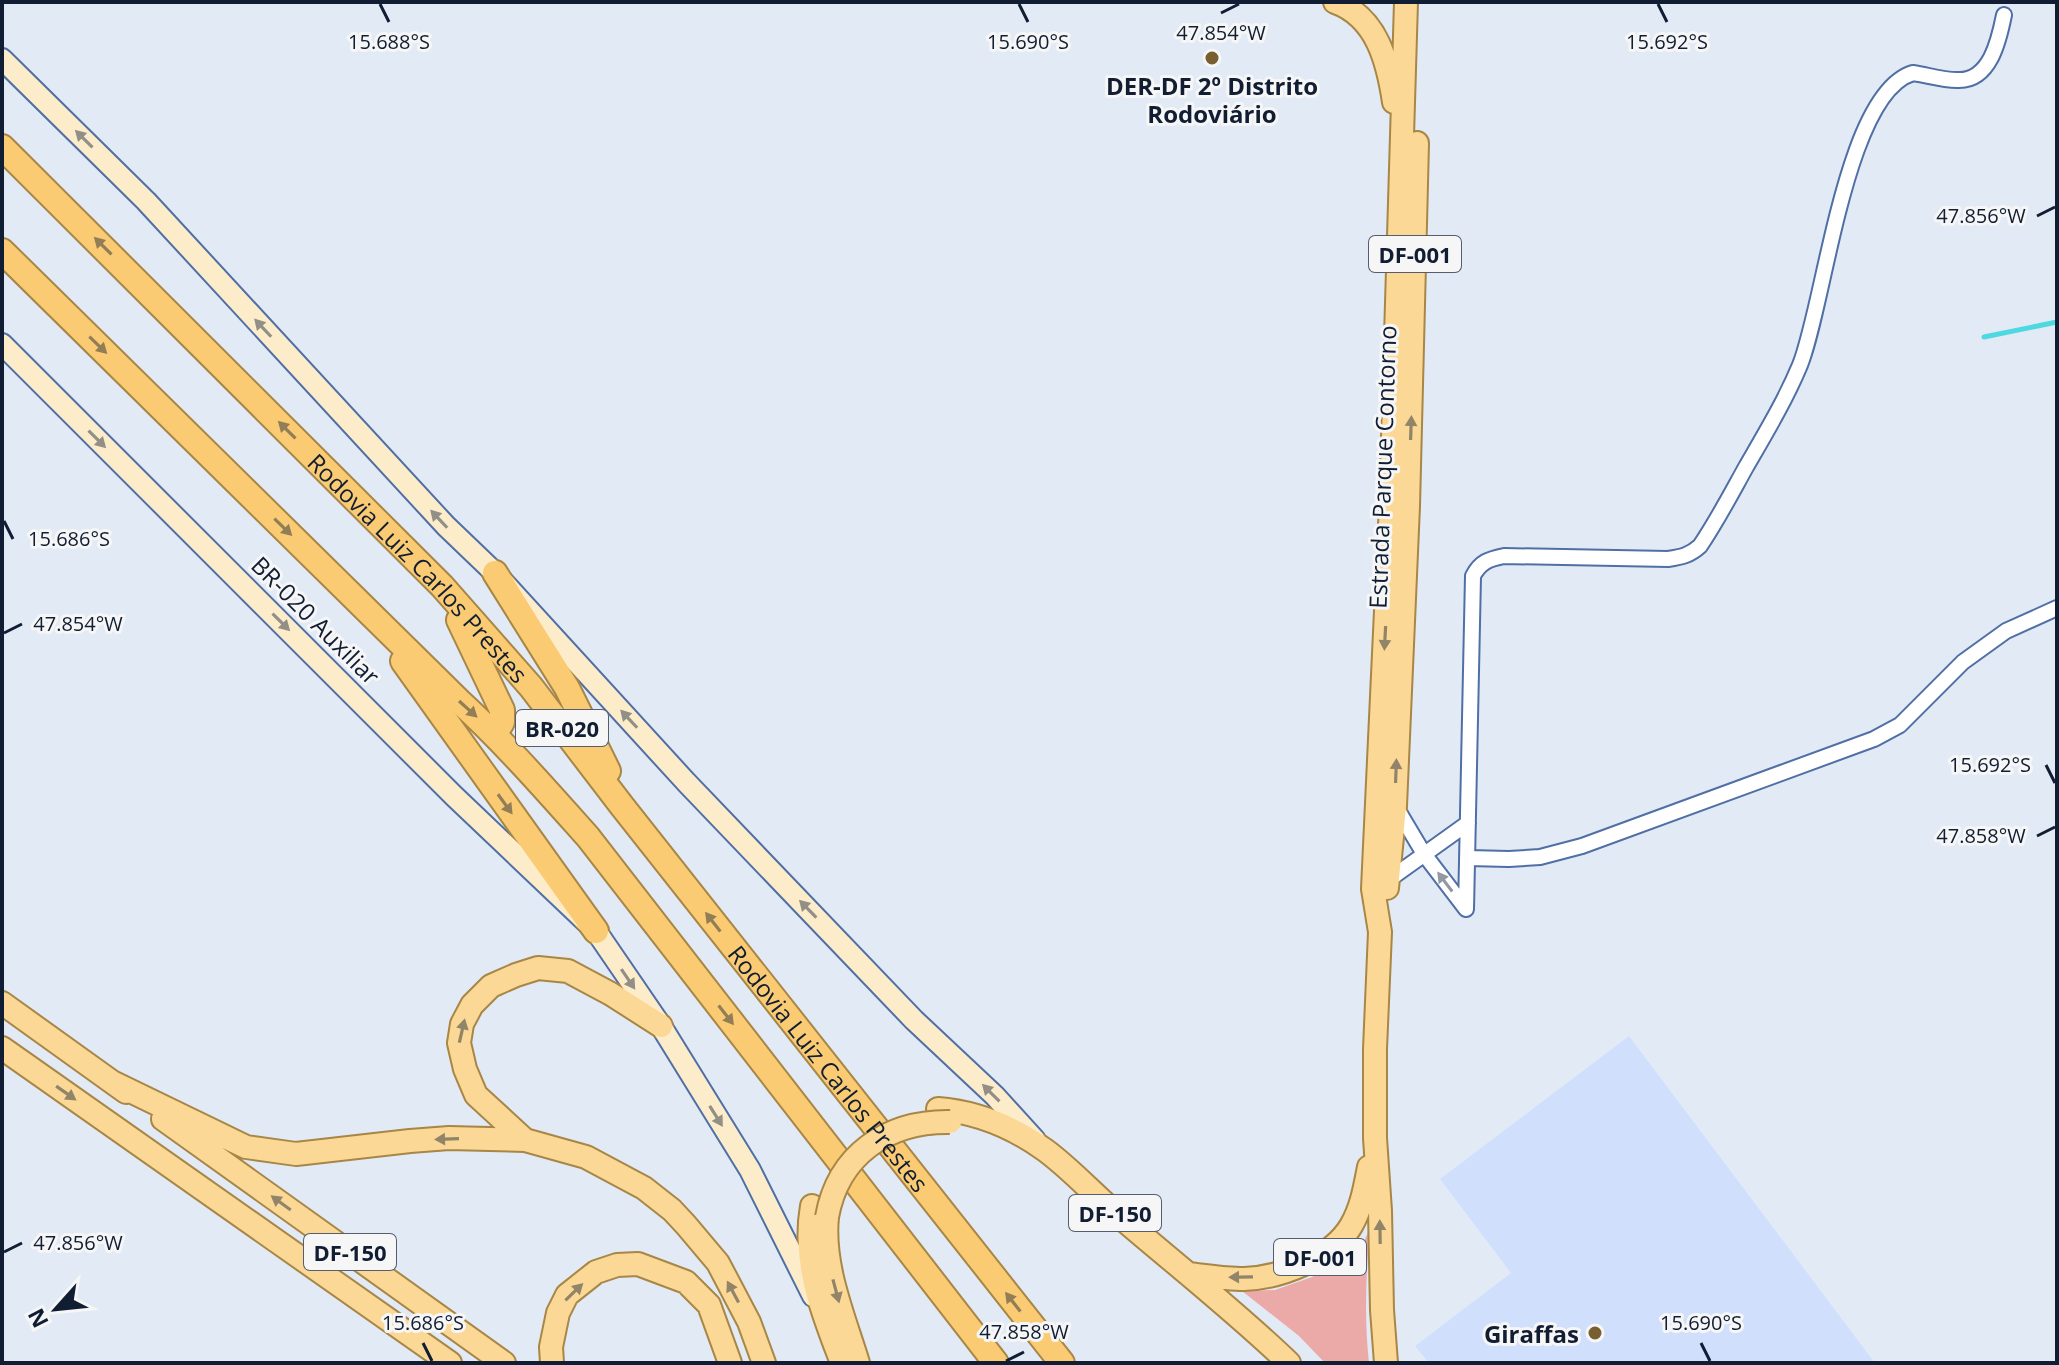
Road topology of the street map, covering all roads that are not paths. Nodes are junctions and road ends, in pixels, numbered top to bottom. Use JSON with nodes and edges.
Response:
{"nodes":[{"id":1,"x":1335,"y":2,"type":"edge"},
{"id":2,"x":1415,"y":5,"type":"edge"},
{"id":3,"x":2004,"y":15,"type":"dead end"},
{"id":4,"x":2,"y":59,"type":"edge"},
{"id":5,"x":2,"y":147,"type":"edge"},
{"id":6,"x":1402,"y":152,"type":"junction"},
{"id":7,"x":2,"y":251,"type":"edge"},
{"id":8,"x":2,"y":344,"type":"edge"},
{"id":9,"x":495,"y":573,"type":"junction"},
{"id":10,"x":442,"y":586,"type":"junction"},
{"id":11,"x":362,"y":604,"type":"junction"},
{"id":12,"x":2057,"y":608,"type":"edge"},
{"id":13,"x":495,"y":733,"type":"junction"},
{"id":14,"x":622,"y":806,"type":"junction"},
{"id":15,"x":1395,"y":806,"type":"junction"},
{"id":16,"x":1468,"y":823,"type":"junction"},
{"id":17,"x":1424,"y":854,"type":"junction"},
{"id":18,"x":1468,"y":858,"type":"junction"},
{"id":19,"x":1381,"y":884,"type":"junction"},
{"id":20,"x":596,"y":931,"type":"junction"},
{"id":21,"x":2,"y":1003,"type":"edge"},
{"id":22,"x":661,"y":1026,"type":"junction"},
{"id":23,"x":2,"y":1048,"type":"edge"},
{"id":24,"x":114,"y":1083,"type":"junction"},
{"id":25,"x":944,"y":1115,"type":"junction"},
{"id":26,"x":1375,"y":1138,"type":"junction"},
{"id":27,"x":525,"y":1140,"type":"junction"},
{"id":28,"x":1044,"y":1150,"type":"junction"},
{"id":29,"x":1112,"y":1211,"type":"junction"},
{"id":30,"x":820,"y":1212,"type":"junction"},
{"id":31,"x":1188,"y":1274,"type":"junction"},
{"id":32,"x":827,"y":1326,"type":"junction"},
{"id":33,"x":420,"y":1342,"type":"junction"},
{"id":34,"x":442,"y":1363,"type":"edge"},
{"id":35,"x":450,"y":1363,"type":"edge"},
{"id":36,"x":504,"y":1363,"type":"edge"},
{"id":37,"x":552,"y":1363,"type":"edge"},
{"id":38,"x":730,"y":1363,"type":"edge"},
{"id":39,"x":764,"y":1363,"type":"edge"},
{"id":40,"x":842,"y":1363,"type":"edge"},
{"id":41,"x":858,"y":1363,"type":"edge"},
{"id":42,"x":996,"y":1363,"type":"edge"},
{"id":43,"x":1062,"y":1363,"type":"edge"},
{"id":44,"x":1289,"y":1363,"type":"edge"},
{"id":45,"x":1386,"y":1363,"type":"edge"}],
"edges":[{"from":1,"to":6,"type":"main road"},
{"from":2,"to":6,"type":"main road","name":"Estrada Parque Contorno","number":"DF-001"},
{"from":15,"to":2,"type":"main road","name":"Estrada Parque Contorno","number":"DF-001","one_way":true},
{"from":3,"to":16,"type":"street"},
{"from":9,"to":4,"type":"main road","one_way":true},
{"from":10,"to":5,"type":"highway","name":"Rodovia Luiz Carlos Prestes","number":"BR-020","one_way":true},
{"from":6,"to":19,"type":"main road","name":"Estrada Parque Contorno","number":"DF-001","one_way":true},
{"from":7,"to":11,"type":"highway","name":"Rodovia Luiz Carlos Prestes","number":"BR-020","one_way":true},
{"from":8,"to":20,"type":"main road","name":"BR-020 Auxiliar","one_way":true},
{"from":9,"to":14,"type":"highway"},
{"from":28,"to":9,"type":"main road","one_way":true},
{"from":10,"to":13,"type":"highway"},
{"from":10,"to":14,"type":"highway","name":"Rodovia Luiz Carlos Prestes","number":"BR-020"},
{"from":11,"to":13,"type":"highway","name":"Rodovia Luiz Carlos Prestes","number":"BR-020","one_way":true},
{"from":11,"to":20,"type":"highway","one_way":true},
{"from":12,"to":18,"type":"street"},
{"from":13,"to":42,"type":"highway","name":"Rodovia Luiz Carlos Prestes","number":"BR-020","one_way":true},
{"from":43,"to":14,"type":"highway","name":"Rodovia Luiz Carlos Prestes","number":"BR-020","one_way":true},
{"from":15,"to":17,"type":"street"},
{"from":15,"to":19,"type":"main road","name":"Estrada Parque Contorno","number":"DF-001"},
{"from":16,"to":17,"type":"street"},
{"from":16,"to":18,"type":"street"},
{"from":18,"to":17,"type":"street","one_way":true},
{"from":17,"to":19,"type":"street"},
{"from":19,"to":26,"type":"main road","name":"Estrada Parque Contorno","number":"DF-001"},
{"from":20,"to":22,"type":"main road","name":"BR-020 Auxiliar","one_way":true},
{"from":21,"to":24,"type":"main road","number":"DF-150"},
{"from":27,"to":22,"type":"main road","one_way":true},
{"from":22,"to":32,"type":"main road","name":"BR-020 Auxiliar","one_way":true},
{"from":23,"to":33,"type":"main road","number":"DF-150","one_way":true},
{"from":27,"to":24,"type":"main road","one_way":true},
{"from":36,"to":24,"type":"main road","number":"DF-150","one_way":true},
{"from":25,"to":28,"type":"main road","number":"DF-150"},
{"from":25,"to":29,"type":"main road"},
{"from":25,"to":30,"type":"main road","number":"DF-150"},
{"from":26,"to":31,"type":"main road","name":"Estrada Parque Contorno","number":"DF-001","one_way":true},
{"from":45,"to":26,"type":"main road","name":"Estrada Parque Contorno","number":"DF-001","one_way":true},
{"from":39,"to":27,"type":"main road","one_way":true},
{"from":28,"to":29,"type":"main road","number":"DF-150"},
{"from":29,"to":31,"type":"main road","number":"DF-150"},
{"from":30,"to":32,"type":"main road","number":"DF-150"},
{"from":30,"to":41,"type":"main road","one_way":true},
{"from":31,"to":44,"type":"main road","number":"DF-150"},
{"from":32,"to":40,"type":"main road","number":"DF-150"},
{"from":33,"to":34,"type":"main road"},
{"from":33,"to":35,"type":"main road","number":"DF-150"},
{"from":37,"to":38,"type":"main road","one_way":true}]}
